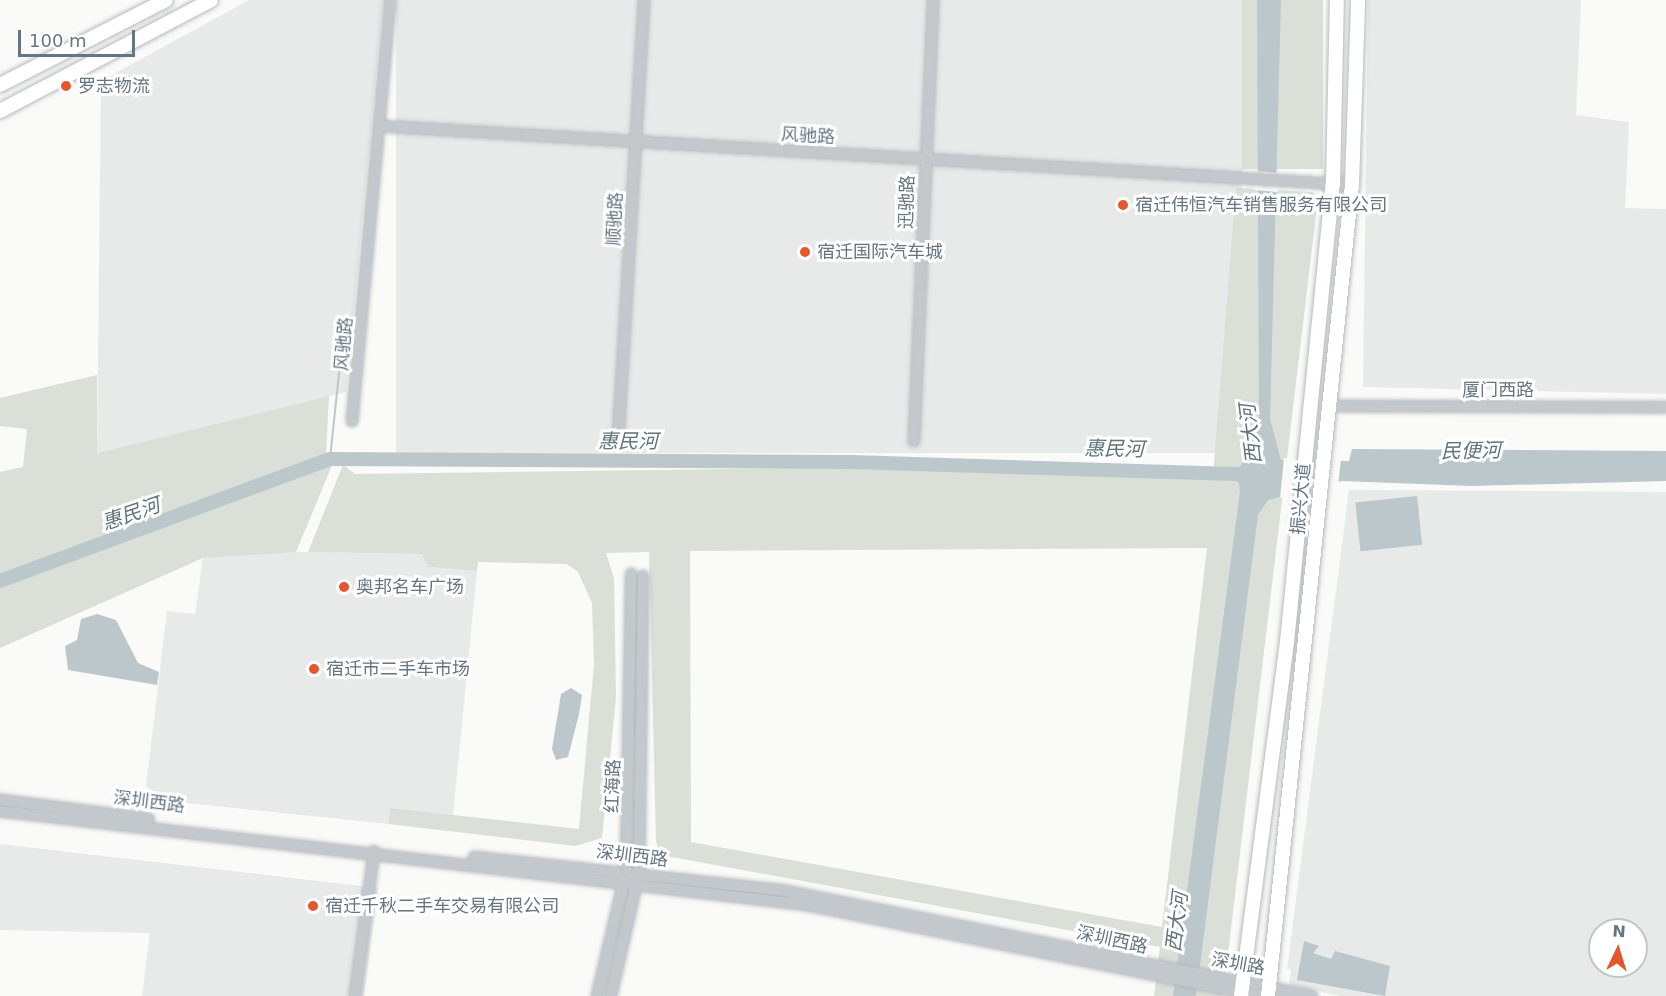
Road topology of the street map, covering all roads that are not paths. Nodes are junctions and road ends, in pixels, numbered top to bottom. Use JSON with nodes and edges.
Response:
{"nodes":[{"id":1,"x":166,"y":0,"type":"edge"},
{"id":2,"x":211,"y":0,"type":"edge"},
{"id":3,"x":390,"y":0,"type":"edge"},
{"id":4,"x":644,"y":0,"type":"edge"},
{"id":5,"x":933,"y":0,"type":"edge"},
{"id":6,"x":1337,"y":0,"type":"edge"},
{"id":7,"x":1358,"y":0,"type":"edge"},
{"id":8,"x":0,"y":85,"type":"edge"},
{"id":9,"x":0,"y":111,"type":"edge"},
{"id":10,"x":380,"y":126,"type":"junction"},
{"id":11,"x":635,"y":142,"type":"junction"},
{"id":12,"x":925,"y":159,"type":"junction"},
{"id":13,"x":1333,"y":184,"type":"junction"},
{"id":14,"x":1352,"y":185,"type":"junction"},
{"id":15,"x":1330,"y":406,"type":"junction"},
{"id":16,"x":1666,"y":407,"type":"edge"},
{"id":17,"x":352,"y":421,"type":"dead end"},
{"id":18,"x":618,"y":440,"type":"dead end"},
{"id":19,"x":914,"y":441,"type":"dead end"},
{"id":20,"x":631,"y":574,"type":"dead end"},
{"id":21,"x":643,"y":576,"type":"dead end"},
{"id":22,"x":0,"y":800,"type":"edge"},
{"id":23,"x":0,"y":811,"type":"edge"},
{"id":24,"x":374,"y":851,"type":"junction"},
{"id":25,"x":626,"y":876,"type":"junction"},
{"id":26,"x":639,"y":878,"type":"junction"},
{"id":27,"x":1160,"y":971,"type":"joint"},
{"id":28,"x":1242,"y":990,"type":"edge"},
{"id":29,"x":1266,"y":993,"type":"edge"},
{"id":30,"x":355,"y":996,"type":"edge"},
{"id":31,"x":597,"y":996,"type":"edge"},
{"id":32,"x":611,"y":996,"type":"edge"},
{"id":33,"x":1312,"y":996,"type":"edge"}],
"edges":[{"from":1,"to":8,"type":"main road"},
{"from":2,"to":9,"type":"main road"},
{"from":3,"to":10,"type":"street","name":"风驰路"},
{"from":4,"to":11,"type":"street","name":"顺驰路"},
{"from":5,"to":12,"type":"street","name":"迅驰路"},
{"from":6,"to":13,"type":"main road","name":"振兴大道"},
{"from":7,"to":14,"type":"main road","name":"振兴大道"},
{"from":10,"to":11,"type":"street","name":"风驰路"},
{"from":10,"to":17,"type":"street","name":"风驰路"},
{"from":11,"to":12,"type":"street","name":"风驰路"},
{"from":11,"to":18,"type":"street","name":"顺驰路"},
{"from":12,"to":13,"type":"street","name":"风驰路"},
{"from":12,"to":19,"type":"street","name":"迅驰路"},
{"from":13,"to":14,"type":"street","name":"风驰路"},
{"from":13,"to":28,"type":"main road","name":"振兴大道"},
{"from":14,"to":15,"type":"main road","name":"振兴大道"},
{"from":15,"to":16,"type":"street","name":"厦门西路"},
{"from":15,"to":29,"type":"main road","name":"振兴大道"},
{"from":20,"to":25,"type":"street","name":"红海路"},
{"from":21,"to":26,"type":"street","name":"红海路"},
{"from":22,"to":25,"type":"street","name":"深圳西路"},
{"from":23,"to":24,"type":"street","name":"深圳西路"},
{"from":24,"to":25,"type":"street","name":"深圳西路"},
{"from":24,"to":30,"type":"street"},
{"from":25,"to":26,"type":"street","name":"深圳西路"},
{"from":25,"to":31,"type":"street","name":"红海路"},
{"from":26,"to":27,"type":"street","name":"深圳西路"},
{"from":26,"to":32,"type":"street","name":"红海路"},
{"from":27,"to":28,"type":"street","name":"深圳路"},
{"from":28,"to":29,"type":"street","name":"深圳路"},
{"from":29,"to":33,"type":"street","name":"深圳路"}]}
